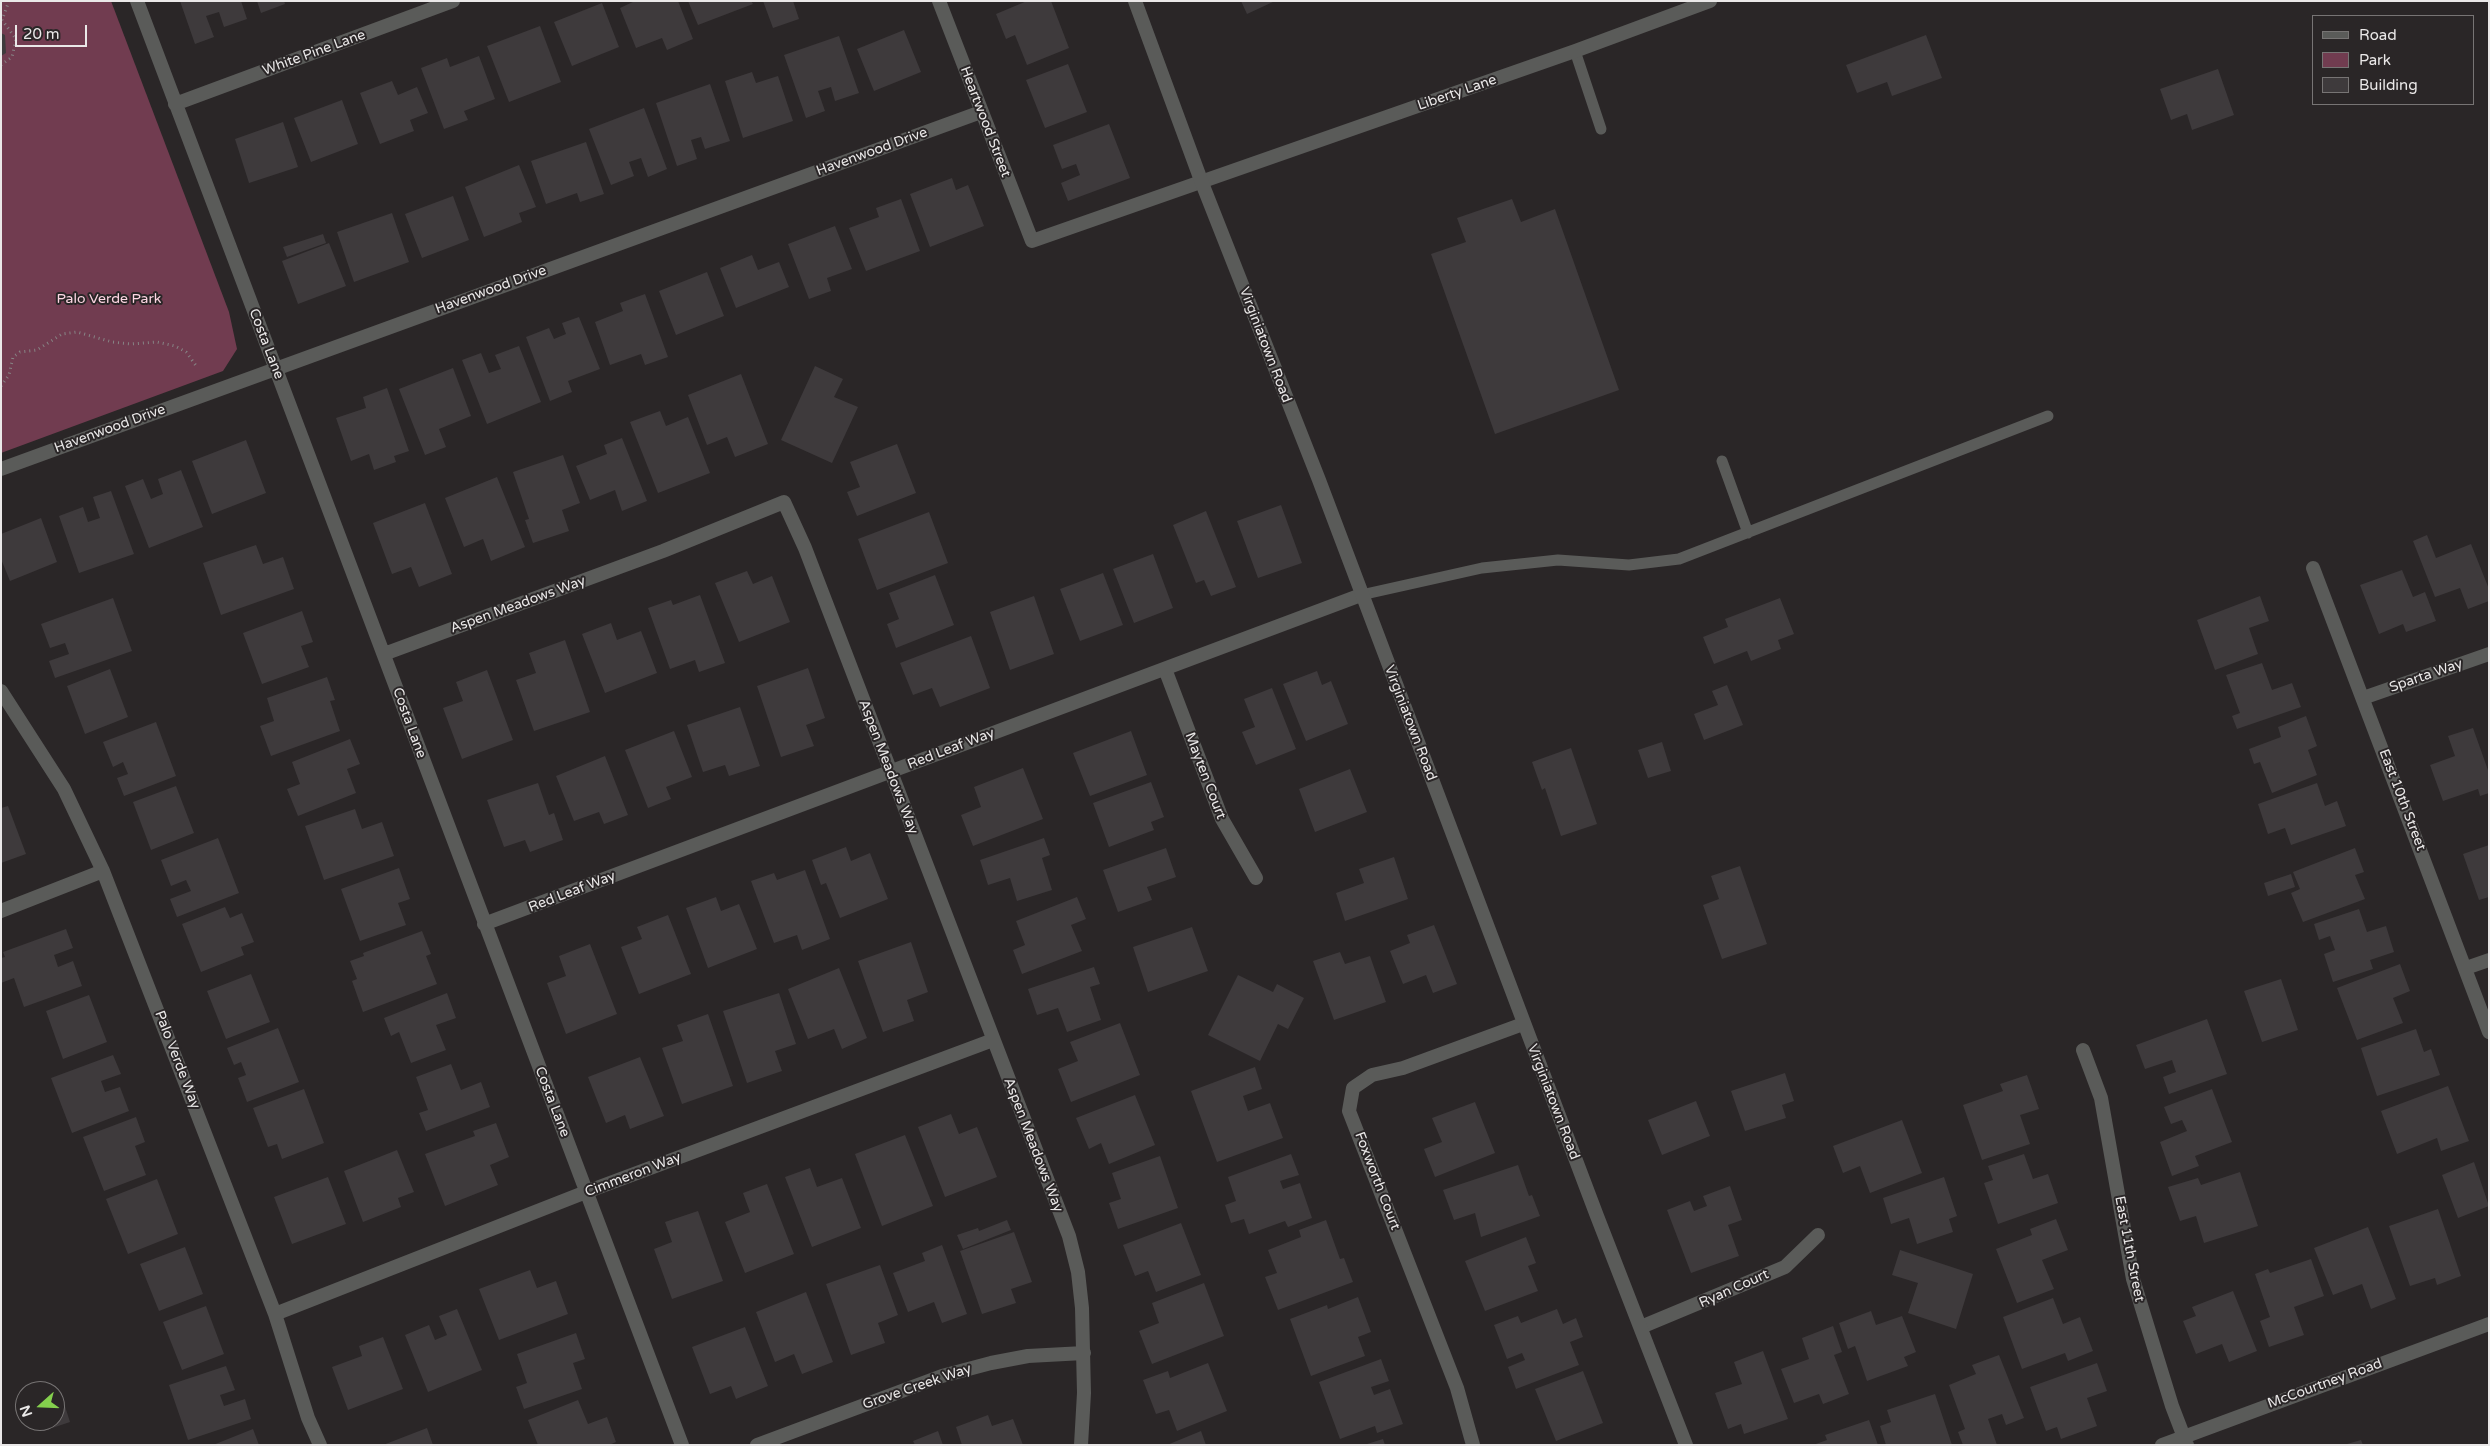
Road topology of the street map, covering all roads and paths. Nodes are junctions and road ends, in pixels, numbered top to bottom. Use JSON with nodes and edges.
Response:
{"nodes":[{"id":1,"x":9,"y":1,"type":"edge"},
{"id":2,"x":137,"y":1,"type":"edge"},
{"id":3,"x":453,"y":1,"type":"edge"},
{"id":4,"x":940,"y":1,"type":"edge"},
{"id":5,"x":1135,"y":1,"type":"edge"},
{"id":6,"x":1710,"y":1,"type":"edge"},
{"id":7,"x":2,"y":20,"type":"edge"},
{"id":8,"x":1575,"y":52,"type":"junction"},
{"id":9,"x":1,"y":65,"type":"edge"},
{"id":10,"x":175,"y":104,"type":"junction"},
{"id":11,"x":981,"y":112,"type":"junction"},
{"id":12,"x":1601,"y":129,"type":"dead end"},
{"id":13,"x":1202,"y":183,"type":"junction"},
{"id":14,"x":1032,"y":241,"type":"joint"},
{"id":15,"x":197,"y":367,"type":"dead end"},
{"id":16,"x":275,"y":368,"type":"junction"},
{"id":17,"x":1,"y":386,"type":"edge"},
{"id":18,"x":2048,"y":416,"type":"dead end"},
{"id":19,"x":1722,"y":461,"type":"dead end"},
{"id":20,"x":1,"y":469,"type":"edge"},
{"id":21,"x":1748,"y":532,"type":"junction"},
{"id":22,"x":2313,"y":568,"type":"dead end"},
{"id":23,"x":1361,"y":596,"type":"junction"},
{"id":24,"x":384,"y":654,"type":"junction"},
{"id":25,"x":2489,"y":654,"type":"edge"},
{"id":26,"x":1165,"y":669,"type":"junction"},
{"id":27,"x":1,"y":691,"type":"edge"},
{"id":28,"x":2363,"y":698,"type":"junction"},
{"id":29,"x":889,"y":772,"type":"junction"},
{"id":30,"x":103,"y":871,"type":"junction"},
{"id":31,"x":1256,"y":878,"type":"dead end"},
{"id":32,"x":1,"y":910,"type":"edge"},
{"id":33,"x":484,"y":924,"type":"junction"},
{"id":34,"x":2489,"y":960,"type":"edge"},
{"id":35,"x":2466,"y":968,"type":"junction"},
{"id":36,"x":1523,"y":1024,"type":"junction"},
{"id":37,"x":2489,"y":1032,"type":"edge"},
{"id":38,"x":993,"y":1040,"type":"junction"},
{"id":39,"x":2084,"y":1050,"type":"dead end"},
{"id":40,"x":586,"y":1192,"type":"junction"},
{"id":41,"x":1818,"y":1235,"type":"dead end"},
{"id":42,"x":275,"y":1314,"type":"junction"},
{"id":43,"x":2489,"y":1324,"type":"edge"},
{"id":44,"x":1641,"y":1327,"type":"junction"},
{"id":45,"x":1084,"y":1352,"type":"junction"},
{"id":46,"x":2185,"y":1441,"type":"edge"},
{"id":47,"x":320,"y":1445,"type":"edge"},
{"id":48,"x":682,"y":1445,"type":"edge"},
{"id":49,"x":757,"y":1445,"type":"edge"},
{"id":50,"x":1081,"y":1445,"type":"edge"},
{"id":51,"x":1473,"y":1445,"type":"edge"},
{"id":52,"x":1686,"y":1445,"type":"edge"},
{"id":53,"x":2162,"y":1445,"type":"edge"}],
"edges":[{"from":1,"to":7,"type":"path"},
{"from":2,"to":10,"type":"street","name":"Costa Lane"},
{"from":3,"to":10,"type":"street","name":"White Pine Lane"},
{"from":4,"to":11,"type":"street","name":"Heartwood Street"},
{"from":5,"to":13,"type":"street","name":"Virginiatown Road"},
{"from":6,"to":8,"type":"street","name":"Liberty Lane"},
{"from":7,"to":9,"type":"path"},
{"from":8,"to":12,"type":"lane"},
{"from":8,"to":13,"type":"street","name":"Liberty Lane"},
{"from":10,"to":16,"type":"street","name":"Costa Lane"},
{"from":11,"to":14,"type":"street","name":"Heartwood Street"},
{"from":11,"to":16,"type":"street","name":"Havenwood Drive"},
{"from":13,"to":14,"type":"street","name":"Liberty Lane"},
{"from":13,"to":23,"type":"street","name":"Virginiatown Road"},
{"from":15,"to":17,"type":"path"},
{"from":16,"to":20,"type":"street","name":"Havenwood Drive"},
{"from":16,"to":24,"type":"street","name":"Costa Lane"},
{"from":18,"to":21,"type":"lane"},
{"from":19,"to":21,"type":"lane"},
{"from":21,"to":23,"type":"lane"},
{"from":22,"to":28,"type":"street","name":"East 10th Street"},
{"from":23,"to":26,"type":"street","name":"Red Leaf Way"},
{"from":23,"to":36,"type":"street","name":"Virginiatown Road"},
{"from":24,"to":29,"type":"street","name":"Aspen Meadows Way"},
{"from":24,"to":33,"type":"street","name":"Costa Lane"},
{"from":25,"to":28,"type":"street","name":"Sparta Way"},
{"from":26,"to":29,"type":"street","name":"Red Leaf Way"},
{"from":26,"to":31,"type":"street","name":"Mayten Court"},
{"from":27,"to":30,"type":"street","name":"Palo Verde Way"},
{"from":28,"to":35,"type":"street","name":"East 10th Street"},
{"from":29,"to":33,"type":"street","name":"Red Leaf Way"},
{"from":29,"to":38,"type":"street","name":"Aspen Meadows Way"},
{"from":30,"to":32,"type":"street"},
{"from":30,"to":42,"type":"street","name":"Palo Verde Way"},
{"from":33,"to":40,"type":"street","name":"Costa Lane"},
{"from":34,"to":35,"type":"street"},
{"from":35,"to":37,"type":"street","name":"East 10th Street"},
{"from":36,"to":44,"type":"street","name":"Virginiatown Road"},
{"from":36,"to":51,"type":"street","name":"Foxworth Court"},
{"from":38,"to":40,"type":"street","name":"Cimmeron Way"},
{"from":38,"to":45,"type":"street","name":"Aspen Meadows Way"},
{"from":39,"to":46,"type":"street","name":"East 11th Street"},
{"from":40,"to":42,"type":"street","name":"Cimmeron Way"},
{"from":40,"to":48,"type":"street","name":"Costa Lane"},
{"from":41,"to":44,"type":"street","name":"Ryan Court"},
{"from":42,"to":47,"type":"street","name":"Palo Verde Way"},
{"from":43,"to":46,"type":"street","name":"McCourtney Road"},
{"from":44,"to":52,"type":"street","name":"Virginiatown Road"},
{"from":45,"to":49,"type":"street","name":"Grove Creek Way"},
{"from":45,"to":50,"type":"street","name":"Aspen Meadows Way"},
{"from":46,"to":53,"type":"street","name":"McCourtney Road"}]}
